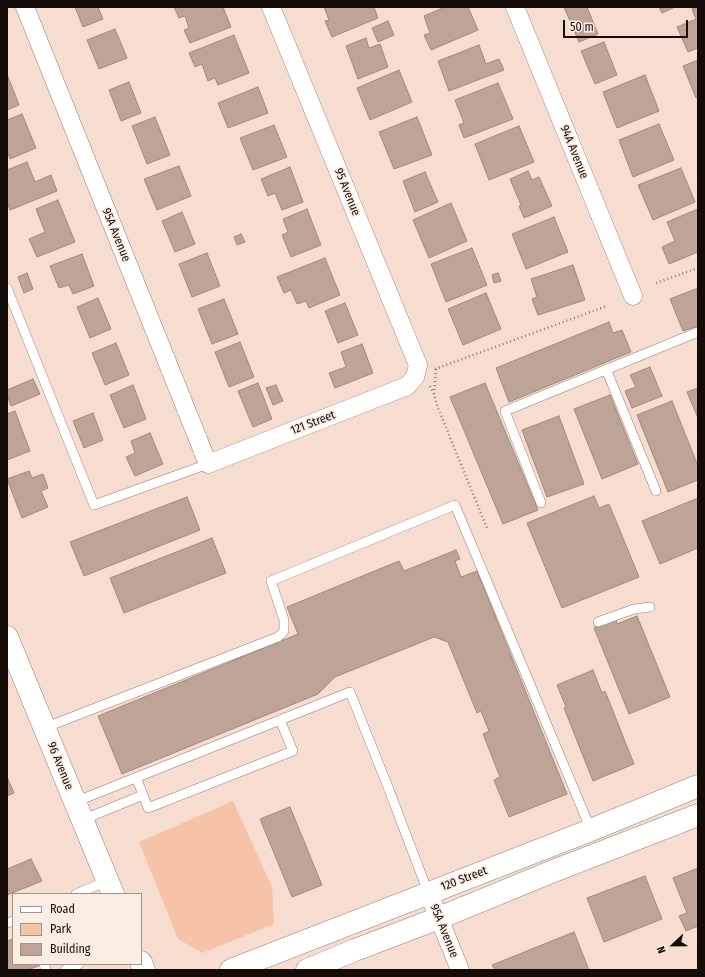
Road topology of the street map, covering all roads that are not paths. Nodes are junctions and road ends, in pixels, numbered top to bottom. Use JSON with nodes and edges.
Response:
{"nodes":[{"id":1,"x":25,"y":7,"type":"edge"},
{"id":2,"x":271,"y":7,"type":"edge"},
{"id":3,"x":516,"y":7,"type":"edge"},
{"id":4,"x":7,"y":288,"type":"edge"},
{"id":5,"x":633,"y":296,"type":"dead end"},
{"id":6,"x":698,"y":332,"type":"edge"},
{"id":7,"x":606,"y":369,"type":"junction"},
{"id":8,"x":415,"y":377,"type":"joint"},
{"id":9,"x":208,"y":464,"type":"junction"},
{"id":10,"x":656,"y":491,"type":"dead end"},
{"id":11,"x":541,"y":503,"type":"dead end"},
{"id":12,"x":650,"y":607,"type":"dead end"},
{"id":13,"x":598,"y":622,"type":"dead end"},
{"id":14,"x":7,"y":637,"type":"edge"},
{"id":15,"x":280,"y":720,"type":"junction"},
{"id":16,"x":44,"y":728,"type":"junction"},
{"id":17,"x":136,"y":777,"type":"junction"},
{"id":18,"x":698,"y":786,"type":"edge"},
{"id":19,"x":143,"y":795,"type":"junction"},
{"id":20,"x":79,"y":811,"type":"junction"},
{"id":21,"x":698,"y":815,"type":"edge"},
{"id":22,"x":591,"y":830,"type":"junction"},
{"id":23,"x":110,"y":887,"type":"edge"},
{"id":24,"x":428,"y":892,"type":"junction"},
{"id":25,"x":81,"y":893,"type":"edge"},
{"id":26,"x":439,"y":918,"type":"junction"},
{"id":27,"x":76,"y":965,"type":"edge"},
{"id":28,"x":65,"y":970,"type":"edge"},
{"id":29,"x":231,"y":970,"type":"edge"},
{"id":30,"x":307,"y":970,"type":"edge"},
{"id":31,"x":460,"y":970,"type":"edge"}],
"edges":[{"from":1,"to":9,"type":"street","name":"95A Avenue"},
{"from":2,"to":8,"type":"street","name":"95 Avenue"},
{"from":3,"to":5,"type":"street","name":"94A Avenue"},
{"from":4,"to":9,"type":"lane"},
{"from":6,"to":7,"type":"lane"},
{"from":7,"to":10,"type":"lane"},
{"from":7,"to":11,"type":"lane"},
{"from":8,"to":9,"type":"street","name":"121 Street"},
{"from":12,"to":13,"type":"lane"},
{"from":14,"to":16,"type":"main road","name":"96 Avenue"},
{"from":15,"to":17,"type":"lane"},
{"from":15,"to":19,"type":"lane"},
{"from":15,"to":24,"type":"lane"},
{"from":16,"to":20,"type":"main road","name":"96 Avenue"},
{"from":16,"to":22,"type":"lane"},
{"from":17,"to":19,"type":"lane"},
{"from":17,"to":20,"type":"lane"},
{"from":18,"to":22,"type":"main road","name":"120 Street"},
{"from":19,"to":20,"type":"lane"},
{"from":20,"to":23,"type":"main road","name":"96 Avenue"},
{"from":21,"to":26,"type":"main road"},
{"from":22,"to":24,"type":"main road","name":"120 Street"},
{"from":23,"to":25,"type":"lane"},
{"from":24,"to":26,"type":"street","name":"95A Avenue"},
{"from":24,"to":29,"type":"main road","name":"120 Street"},
{"from":26,"to":30,"type":"main road"},
{"from":26,"to":31,"type":"street","name":"95A Avenue"},
{"from":27,"to":28,"type":"lane"}]}
